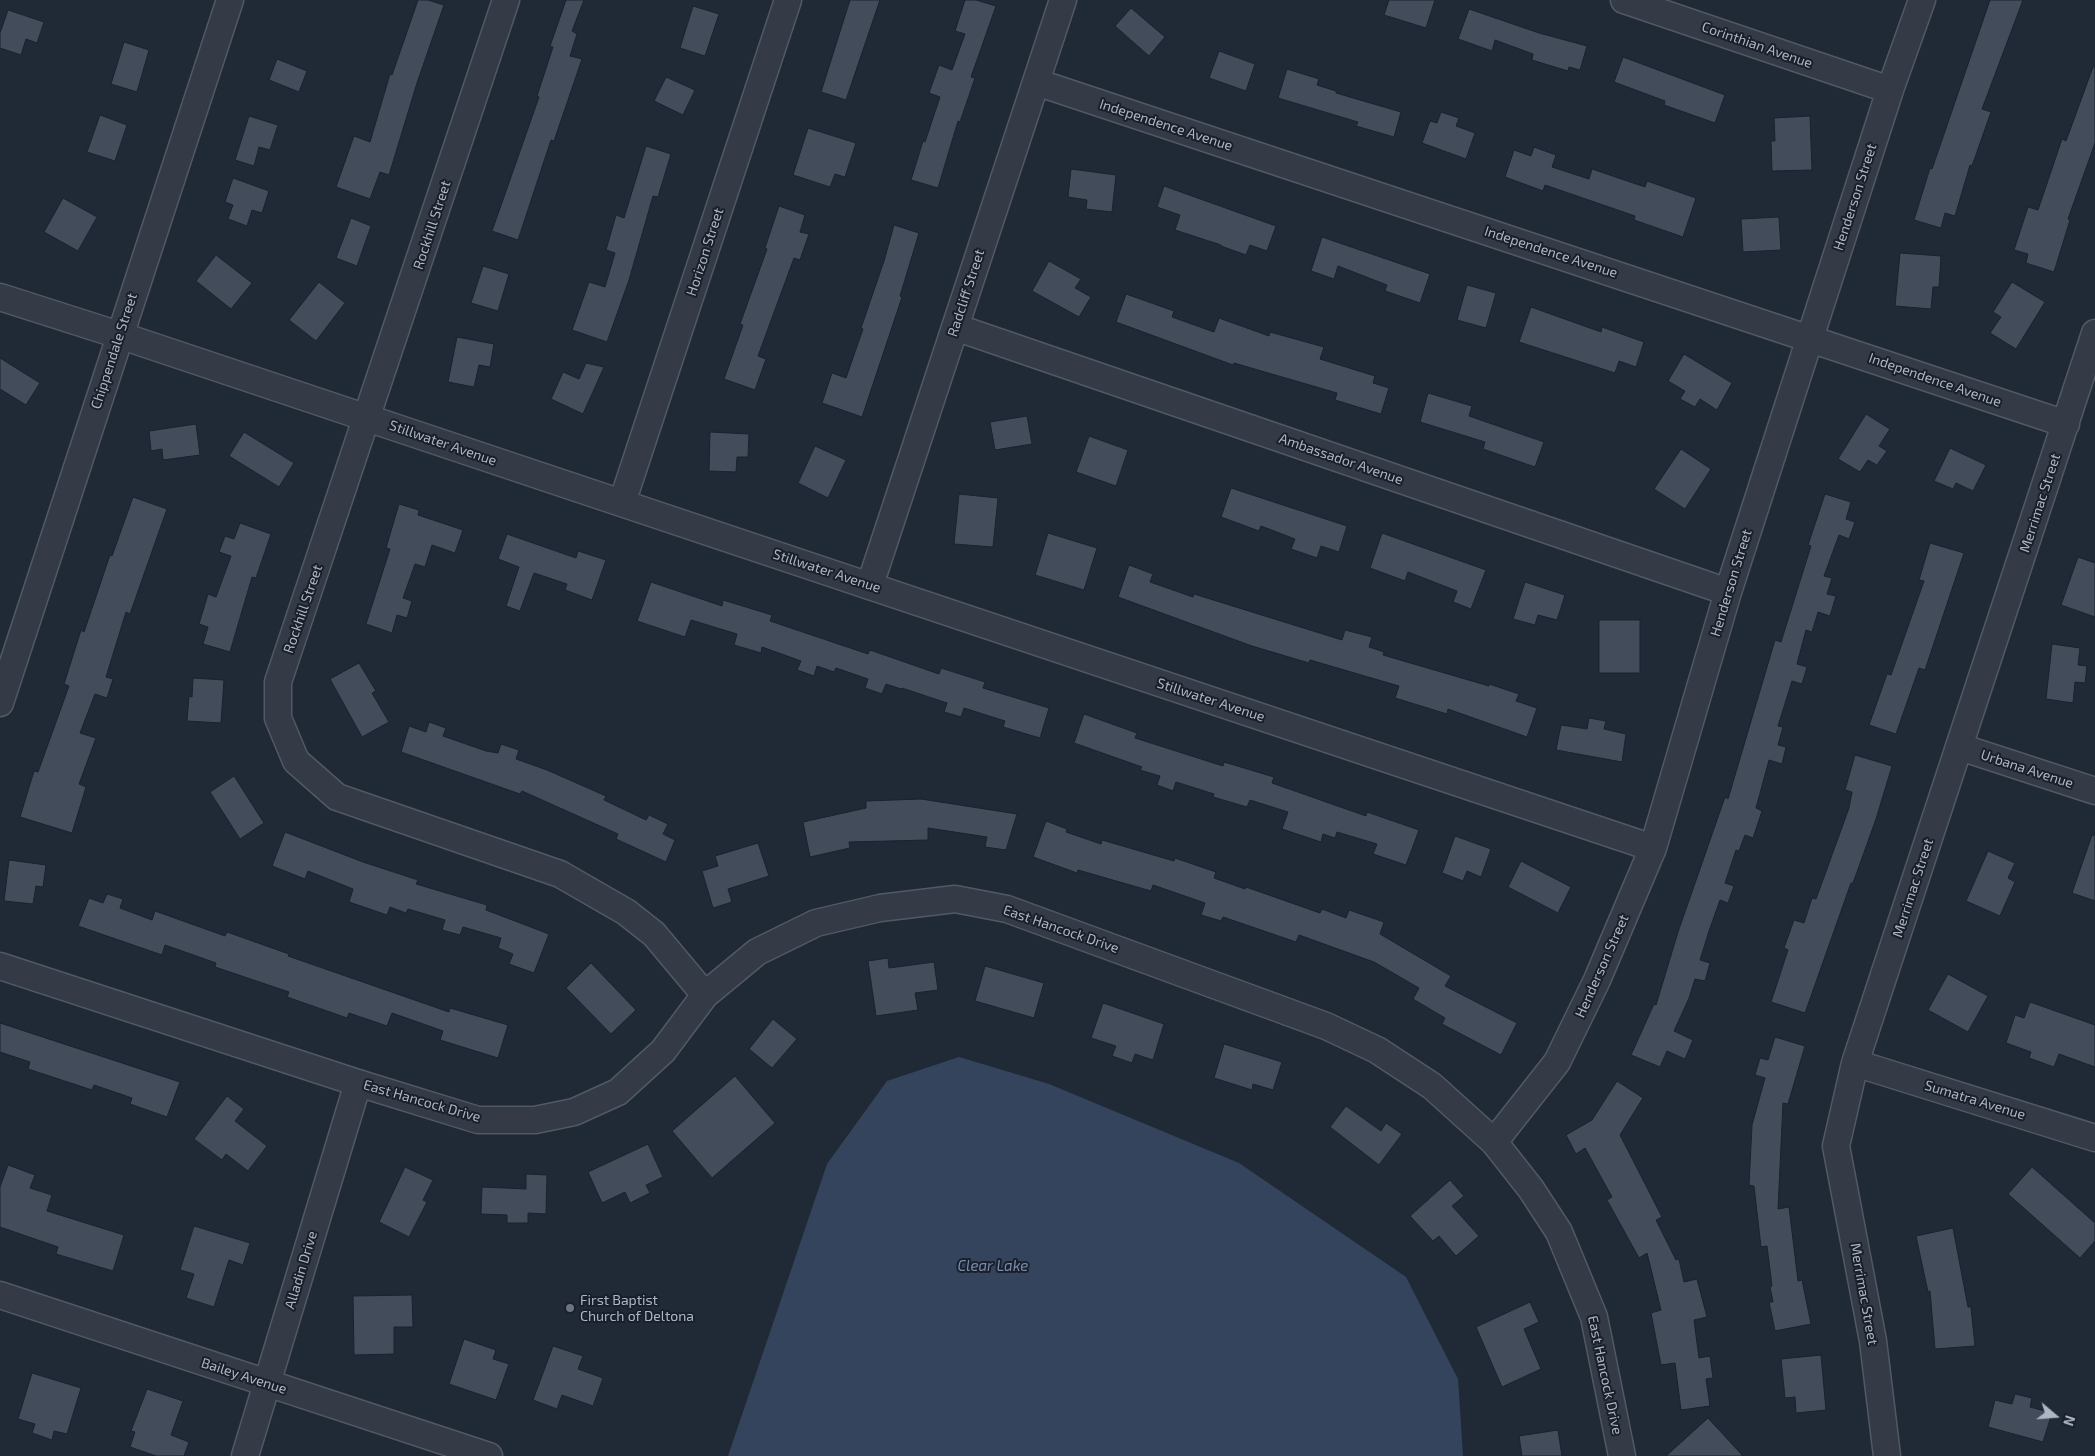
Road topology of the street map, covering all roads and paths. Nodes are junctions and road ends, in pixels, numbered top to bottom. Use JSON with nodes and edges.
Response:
{"nodes":[{"id":1,"x":230,"y":0,"type":"edge"},
{"id":2,"x":506,"y":0,"type":"edge"},
{"id":3,"x":788,"y":0,"type":"edge"},
{"id":4,"x":1063,"y":0,"type":"edge"},
{"id":5,"x":1624,"y":0,"type":"edge"},
{"id":6,"x":1922,"y":0,"type":"edge"},
{"id":7,"x":1036,"y":82,"type":"junction"},
{"id":8,"x":1890,"y":90,"type":"junction"},
{"id":9,"x":0,"y":297,"type":"edge"},
{"id":10,"x":955,"y":327,"type":"junction"},
{"id":11,"x":2095,"y":333,"type":"edge"},
{"id":12,"x":120,"y":335,"type":"junction"},
{"id":13,"x":1810,"y":338,"type":"junction"},
{"id":14,"x":367,"y":418,"type":"junction"},
{"id":15,"x":2066,"y":424,"type":"junction"},
{"id":16,"x":622,"y":503,"type":"junction"},
{"id":17,"x":870,"y":586,"type":"junction"},
{"id":18,"x":1728,"y":592,"type":"junction"},
{"id":19,"x":0,"y":702,"type":"edge"},
{"id":20,"x":1960,"y":747,"type":"junction"},
{"id":21,"x":2095,"y":791,"type":"edge"},
{"id":22,"x":1654,"y":848,"type":"junction"},
{"id":23,"x":0,"y":966,"type":"edge"},
{"id":24,"x":705,"y":995,"type":"junction"},
{"id":25,"x":1855,"y":1063,"type":"junction"},
{"id":26,"x":358,"y":1083,"type":"junction"},
{"id":27,"x":2095,"y":1138,"type":"edge"},
{"id":28,"x":1494,"y":1142,"type":"junction"},
{"id":29,"x":0,"y":1295,"type":"edge"},
{"id":30,"x":267,"y":1384,"type":"junction"},
{"id":31,"x":245,"y":1456,"type":"edge"},
{"id":32,"x":489,"y":1456,"type":"edge"},
{"id":33,"x":1622,"y":1456,"type":"edge"},
{"id":34,"x":1887,"y":1456,"type":"edge"}],
"edges":[{"from":1,"to":12,"type":"street","name":"Chippendale Street"},
{"from":2,"to":14,"type":"street","name":"Rockhill Street"},
{"from":3,"to":16,"type":"street","name":"Horizon Street"},
{"from":4,"to":7,"type":"street","name":"Radcliff Street"},
{"from":5,"to":8,"type":"street","name":"Corinthian Avenue"},
{"from":6,"to":8,"type":"street","name":"Henderson Street"},
{"from":7,"to":10,"type":"street","name":"Radcliff Street"},
{"from":7,"to":13,"type":"street","name":"Independence Avenue"},
{"from":8,"to":13,"type":"street","name":"Henderson Street"},
{"from":9,"to":12,"type":"street","name":"Stillwater Avenue"},
{"from":10,"to":17,"type":"street","name":"Radcliff Street"},
{"from":10,"to":18,"type":"street","name":"Ambassador Avenue"},
{"from":11,"to":15,"type":"street","name":"Merrimac Street"},
{"from":12,"to":14,"type":"street","name":"Stillwater Avenue"},
{"from":12,"to":19,"type":"street","name":"Chippendale Street"},
{"from":13,"to":15,"type":"street","name":"Independence Avenue"},
{"from":13,"to":18,"type":"street","name":"Henderson Street"},
{"from":14,"to":16,"type":"street","name":"Stillwater Avenue"},
{"from":14,"to":24,"type":"street","name":"Rockhill Street"},
{"from":15,"to":20,"type":"street","name":"Merrimac Street"},
{"from":16,"to":17,"type":"street","name":"Stillwater Avenue"},
{"from":17,"to":22,"type":"street","name":"Stillwater Avenue"},
{"from":18,"to":22,"type":"street","name":"Henderson Street"},
{"from":20,"to":21,"type":"street","name":"Urbana Avenue"},
{"from":20,"to":25,"type":"street","name":"Merrimac Street"},
{"from":22,"to":28,"type":"street","name":"Henderson Street"},
{"from":23,"to":26,"type":"street","name":"East Hancock Drive"},
{"from":24,"to":26,"type":"street","name":"East Hancock Drive"},
{"from":24,"to":28,"type":"street","name":"East Hancock Drive"},
{"from":25,"to":27,"type":"street","name":"Sumatra Avenue"},
{"from":25,"to":34,"type":"street","name":"Merrimac Street"},
{"from":26,"to":30,"type":"street","name":"Alladin Drive"},
{"from":28,"to":33,"type":"street","name":"East Hancock Drive"},
{"from":29,"to":30,"type":"street","name":"Bailey Avenue"},
{"from":30,"to":31,"type":"street","name":"Alladin Drive"},
{"from":30,"to":32,"type":"street","name":"Bailey Avenue"}]}
